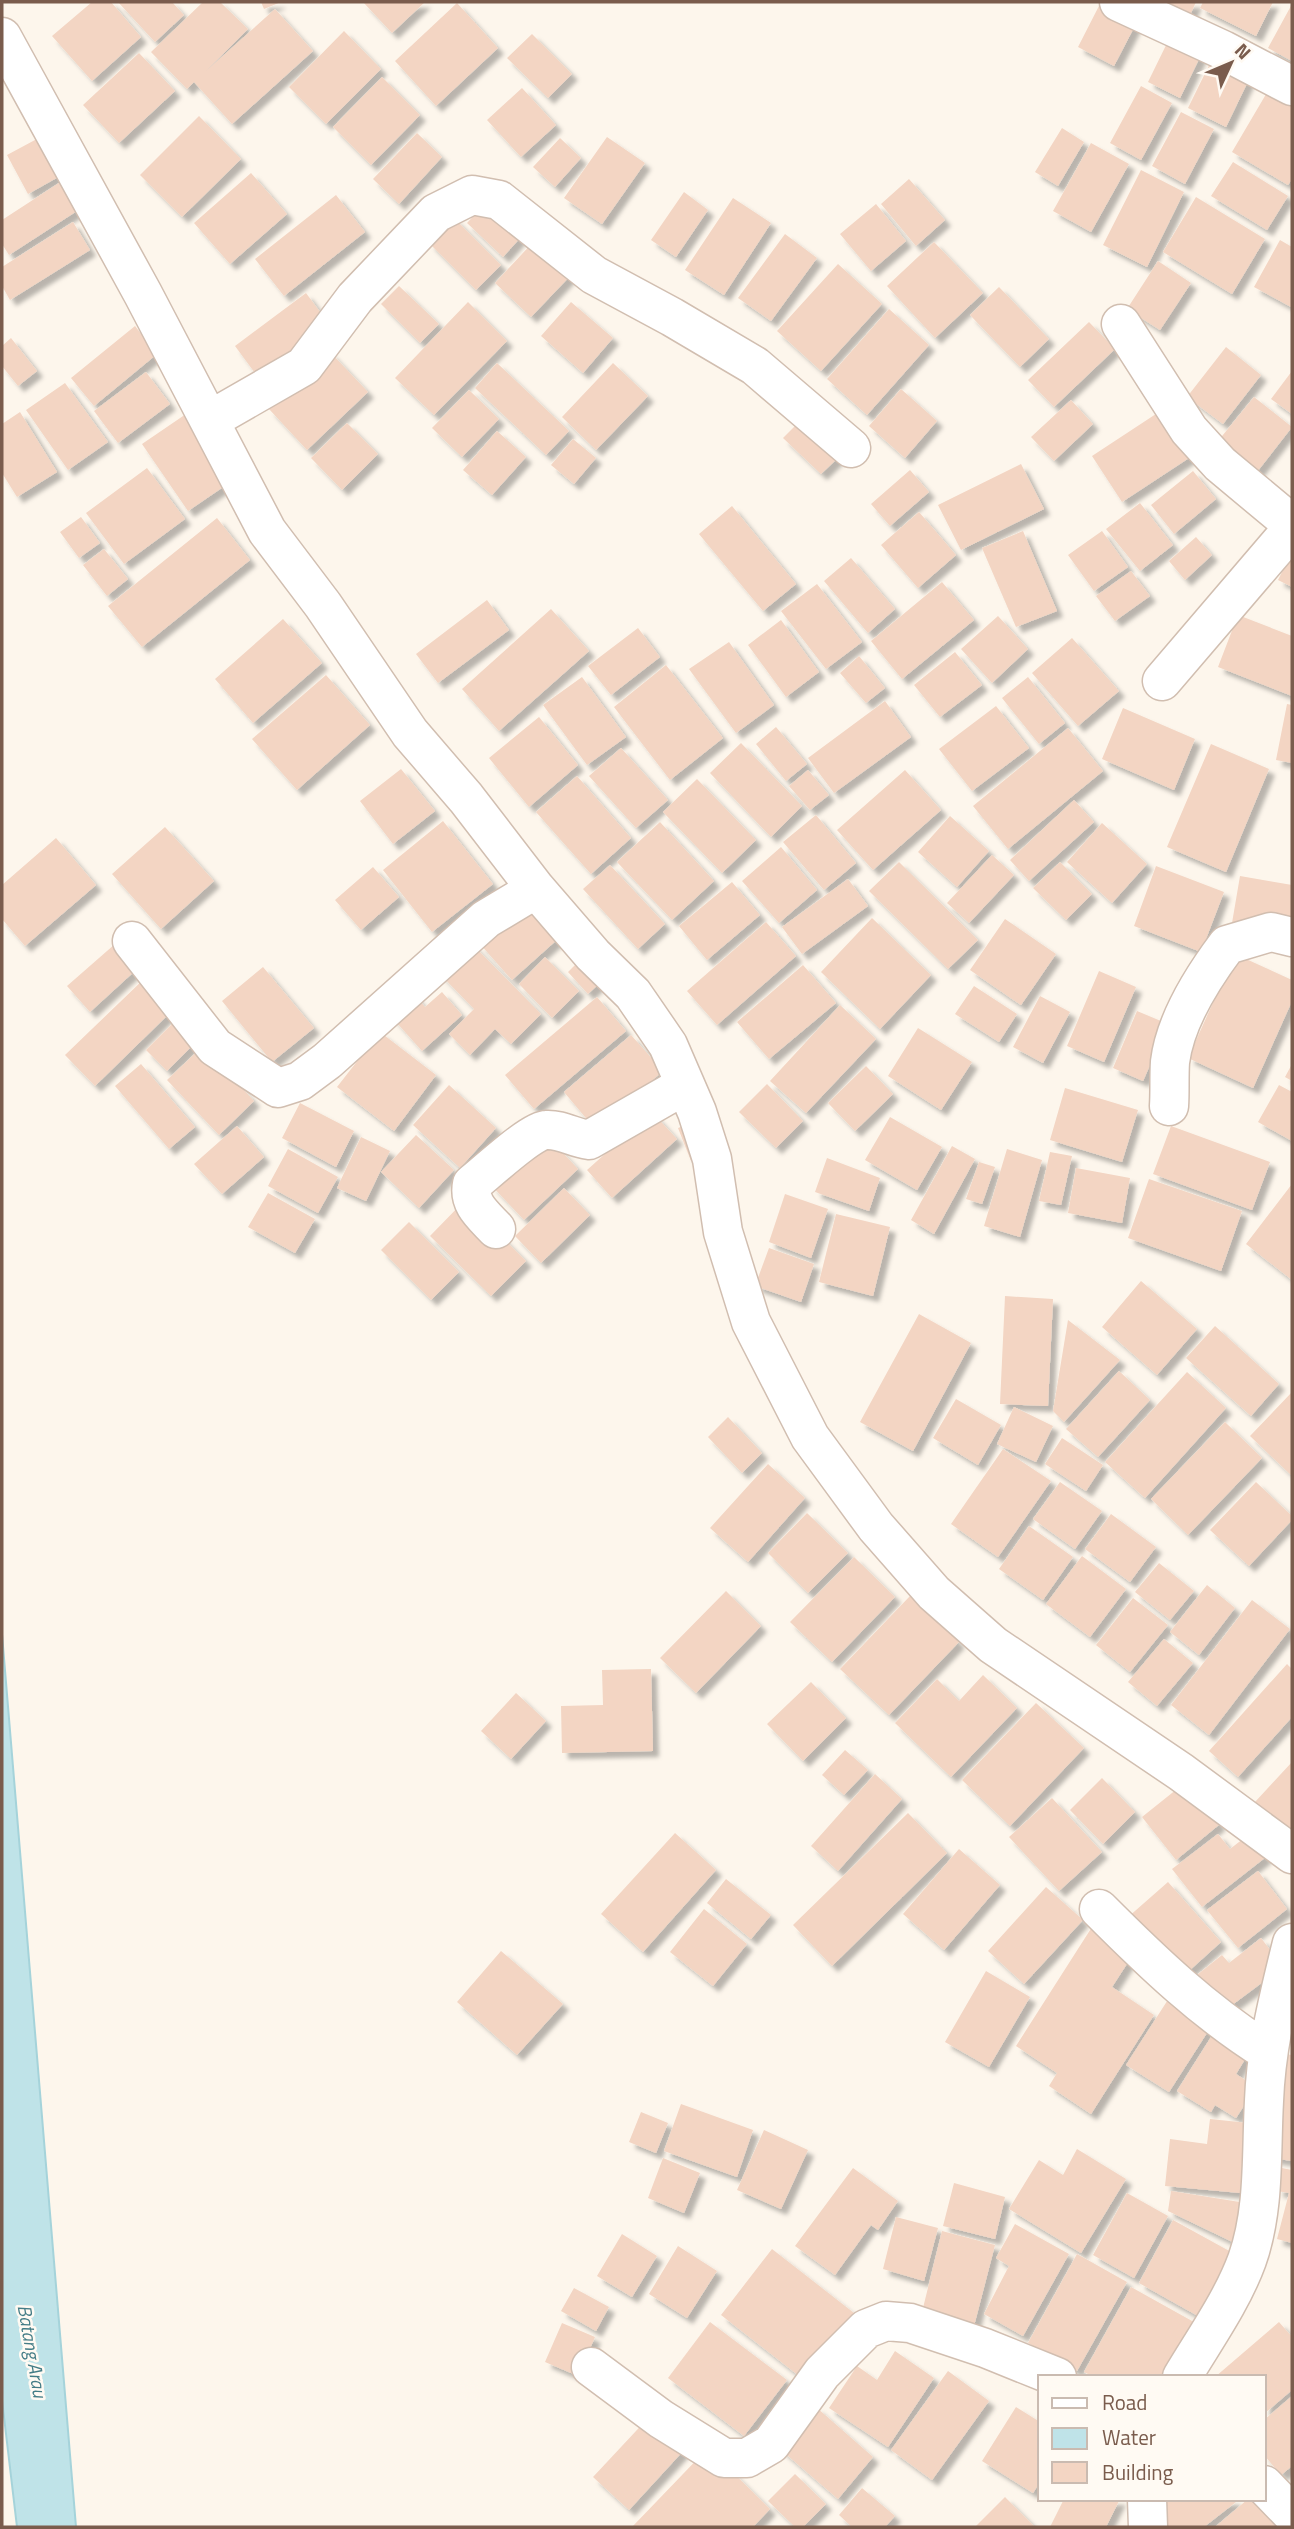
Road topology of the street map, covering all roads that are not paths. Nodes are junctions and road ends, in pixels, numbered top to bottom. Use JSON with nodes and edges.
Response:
{"nodes":[{"id":1,"x":1119,"y":2,"type":"edge"},
{"id":2,"x":2,"y":37,"type":"edge"},
{"id":3,"x":1292,"y":86,"type":"edge"},
{"id":4,"x":1121,"y":324,"type":"dead end"},
{"id":5,"x":209,"y":420,"type":"junction"},
{"id":6,"x":851,"y":448,"type":"dead end"},
{"id":7,"x":1292,"y":526,"type":"edge"},
{"id":8,"x":1162,"y":681,"type":"dead end"},
{"id":9,"x":536,"y":889,"type":"junction"},
{"id":10,"x":1292,"y":937,"type":"edge"},
{"id":11,"x":132,"y":941,"type":"dead end"},
{"id":12,"x":685,"y":1084,"type":"junction"},
{"id":13,"x":1169,"y":1106,"type":"dead end"},
{"id":14,"x":496,"y":1228,"type":"dead end"},
{"id":15,"x":1292,"y":1854,"type":"edge"},
{"id":16,"x":1098,"y":1909,"type":"dead end"},
{"id":17,"x":1292,"y":1943,"type":"edge"},
{"id":18,"x":1268,"y":2052,"type":"junction"},
{"id":19,"x":592,"y":2367,"type":"dead end"},
{"id":20,"x":1052,"y":2375,"type":"edge"},
{"id":21,"x":1183,"y":2375,"type":"edge"},
{"id":22,"x":1266,"y":2487,"type":"edge"},
{"id":23,"x":1147,"y":2501,"type":"edge"},
{"id":24,"x":1292,"y":2514,"type":"edge"},
{"id":25,"x":1148,"y":2527,"type":"edge"}],
"edges":[{"from":1,"to":3,"type":"street"},
{"from":2,"to":5,"type":"street"},
{"from":4,"to":7,"type":"street"},
{"from":5,"to":6,"type":"street"},
{"from":5,"to":9,"type":"street"},
{"from":7,"to":8,"type":"street"},
{"from":9,"to":11,"type":"street"},
{"from":9,"to":12,"type":"street"},
{"from":10,"to":13,"type":"street"},
{"from":12,"to":14,"type":"street"},
{"from":12,"to":15,"type":"street"},
{"from":16,"to":18,"type":"street"},
{"from":17,"to":18,"type":"street"},
{"from":18,"to":21,"type":"street"},
{"from":19,"to":20,"type":"street"},
{"from":22,"to":24,"type":"street"},
{"from":23,"to":25,"type":"street"}]}
